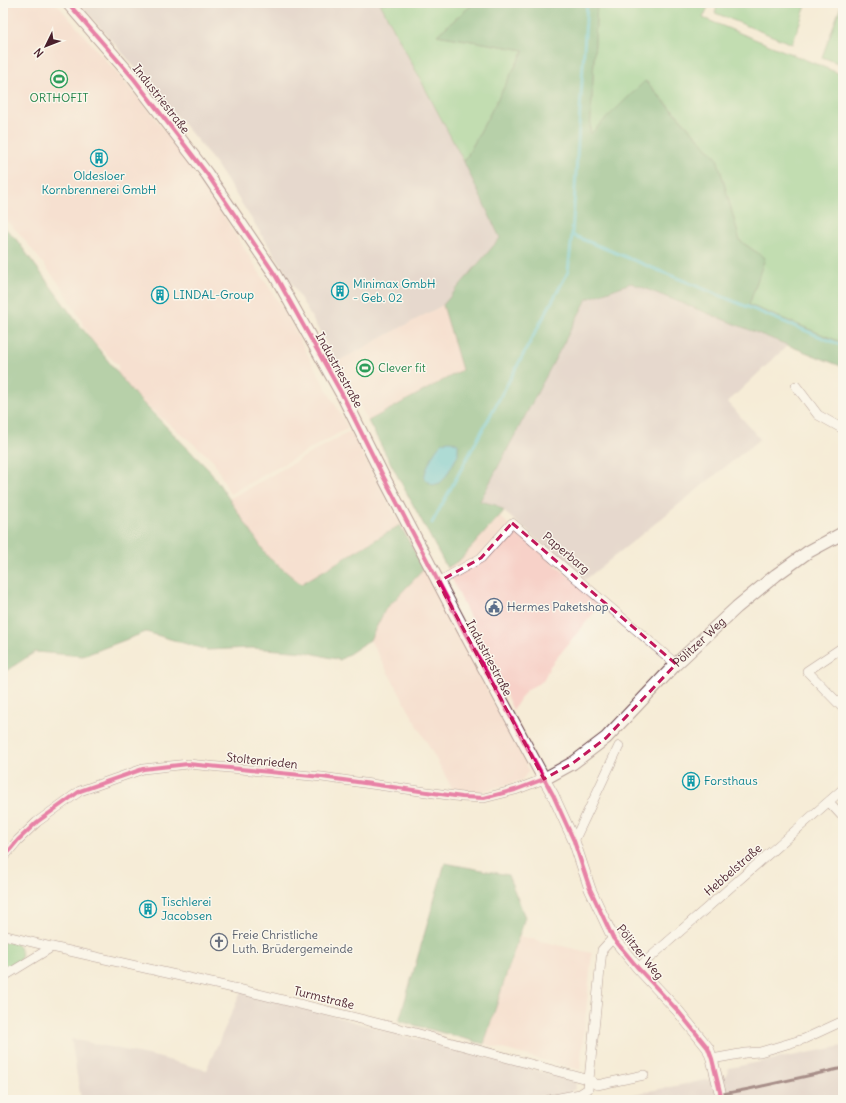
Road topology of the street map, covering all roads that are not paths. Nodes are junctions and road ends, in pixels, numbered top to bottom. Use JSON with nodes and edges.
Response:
{"nodes":[{"id":1,"x":68,"y":3,"type":"edge"},
{"id":2,"x":796,"y":386,"type":"dead end"},
{"id":3,"x":843,"y":429,"type":"edge"},
{"id":4,"x":843,"y":533,"type":"edge"},
{"id":5,"x":438,"y":582,"type":"junction"},
{"id":6,"x":843,"y":647,"type":"edge"},
{"id":7,"x":676,"y":664,"type":"junction"},
{"id":8,"x":843,"y":708,"type":"edge"},
{"id":9,"x":619,"y":746,"type":"dead end"},
{"id":10,"x":544,"y":779,"type":"junction"},
{"id":11,"x":843,"y":790,"type":"edge"},
{"id":12,"x":829,"y":802,"type":"junction"},
{"id":13,"x":843,"y":817,"type":"edge"},
{"id":14,"x":574,"y":842,"type":"junction"},
{"id":15,"x":3,"y":858,"type":"edge"},
{"id":16,"x":3,"y":935,"type":"edge"},
{"id":17,"x":613,"y":938,"type":"junction"},
{"id":18,"x":52,"y":947,"type":"junction"},
{"id":19,"x":638,"y":968,"type":"junction"},
{"id":20,"x":3,"y":977,"type":"edge"},
{"id":21,"x":843,"y":1021,"type":"edge"},
{"id":22,"x":712,"y":1059,"type":"junction"},
{"id":23,"x":644,"y":1075,"type":"dead end"},
{"id":24,"x":590,"y":1080,"type":"junction"},
{"id":25,"x":549,"y":1100,"type":"edge"},
{"id":26,"x":722,"y":1100,"type":"edge"}],
"edges":[{"from":1,"to":5,"type":"main road","name":"Industriestraße"},
{"from":2,"to":3,"type":"street"},
{"from":4,"to":7,"type":"main road","name":"Pölitzer Weg"},
{"from":5,"to":7,"type":"street","name":"Paperbarg"},
{"from":5,"to":10,"type":"main road","name":"Industriestraße"},
{"from":6,"to":8,"type":"street"},
{"from":7,"to":10,"type":"main road","name":"Pölitzer Weg"},
{"from":9,"to":14,"type":"street"},
{"from":10,"to":14,"type":"street","name":"Pölitzer Weg"},
{"from":10,"to":15,"type":"street","name":"Stoltenrieden"},
{"from":11,"to":12,"type":"street","name":"Hebbelstraße"},
{"from":12,"to":13,"type":"street"},
{"from":12,"to":19,"type":"street","name":"Hebbelstraße"},
{"from":14,"to":17,"type":"street","name":"Pölitzer Weg"},
{"from":16,"to":18,"type":"street","name":"Turmstraße"},
{"from":17,"to":19,"type":"street","name":"Pölitzer Weg"},
{"from":17,"to":24,"type":"street"},
{"from":18,"to":20,"type":"street"},
{"from":18,"to":24,"type":"street","name":"Turmstraße"},
{"from":19,"to":22,"type":"street","name":"Pölitzer Weg"},
{"from":21,"to":22,"type":"street"},
{"from":22,"to":26,"type":"street","name":"Pölitzer Weg"},
{"from":23,"to":24,"type":"street","name":"Turmstraße"},
{"from":24,"to":25,"type":"street"}]}
